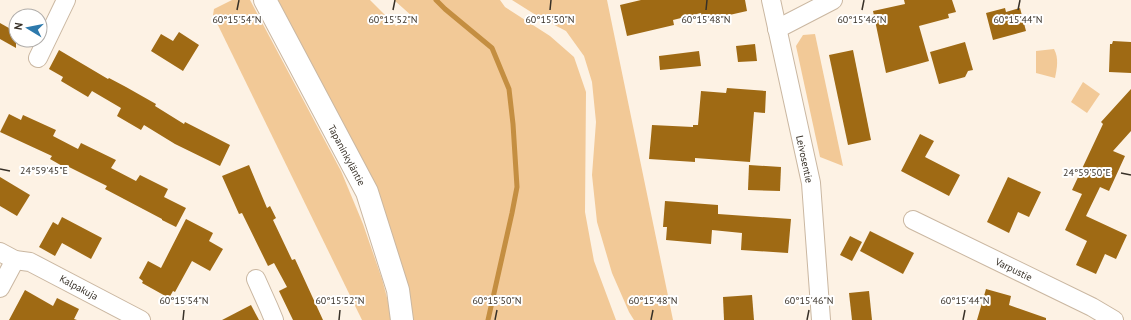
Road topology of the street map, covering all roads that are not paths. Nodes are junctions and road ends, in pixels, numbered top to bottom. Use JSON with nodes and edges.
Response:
{"nodes":[{"id":1,"x":66,"y":0,"type":"edge"},
{"id":2,"x":265,"y":0,"type":"edge"},
{"id":3,"x":771,"y":0,"type":"edge"},
{"id":4,"x":833,"y":0,"type":"edge"},
{"id":5,"x":777,"y":29,"type":"junction"},
{"id":6,"x":38,"y":58,"type":"dead end"},
{"id":7,"x":913,"y":220,"type":"dead end"},
{"id":8,"x":8,"y":256,"type":"edge"},
{"id":9,"x":256,"y":279,"type":"dead end"},
{"id":10,"x":0,"y":288,"type":"edge"},
{"id":11,"x":141,"y":320,"type":"edge"},
{"id":12,"x":274,"y":320,"type":"edge"},
{"id":13,"x":402,"y":320,"type":"edge"},
{"id":14,"x":821,"y":320,"type":"edge"},
{"id":15,"x":1114,"y":320,"type":"edge"}],
"edges":[{"from":1,"to":6,"type":"street"},
{"from":2,"to":13,"type":"main road","name":"Tapaninkyläntie"},
{"from":3,"to":5,"type":"street","name":"Leivosentie"},
{"from":4,"to":5,"type":"street"},
{"from":5,"to":14,"type":"street","name":"Leivosentie"},
{"from":7,"to":15,"type":"street","name":"Varpustie"},
{"from":8,"to":10,"type":"street"},
{"from":8,"to":11,"type":"street","name":"Kalpakuja"},
{"from":9,"to":12,"type":"street"}]}
